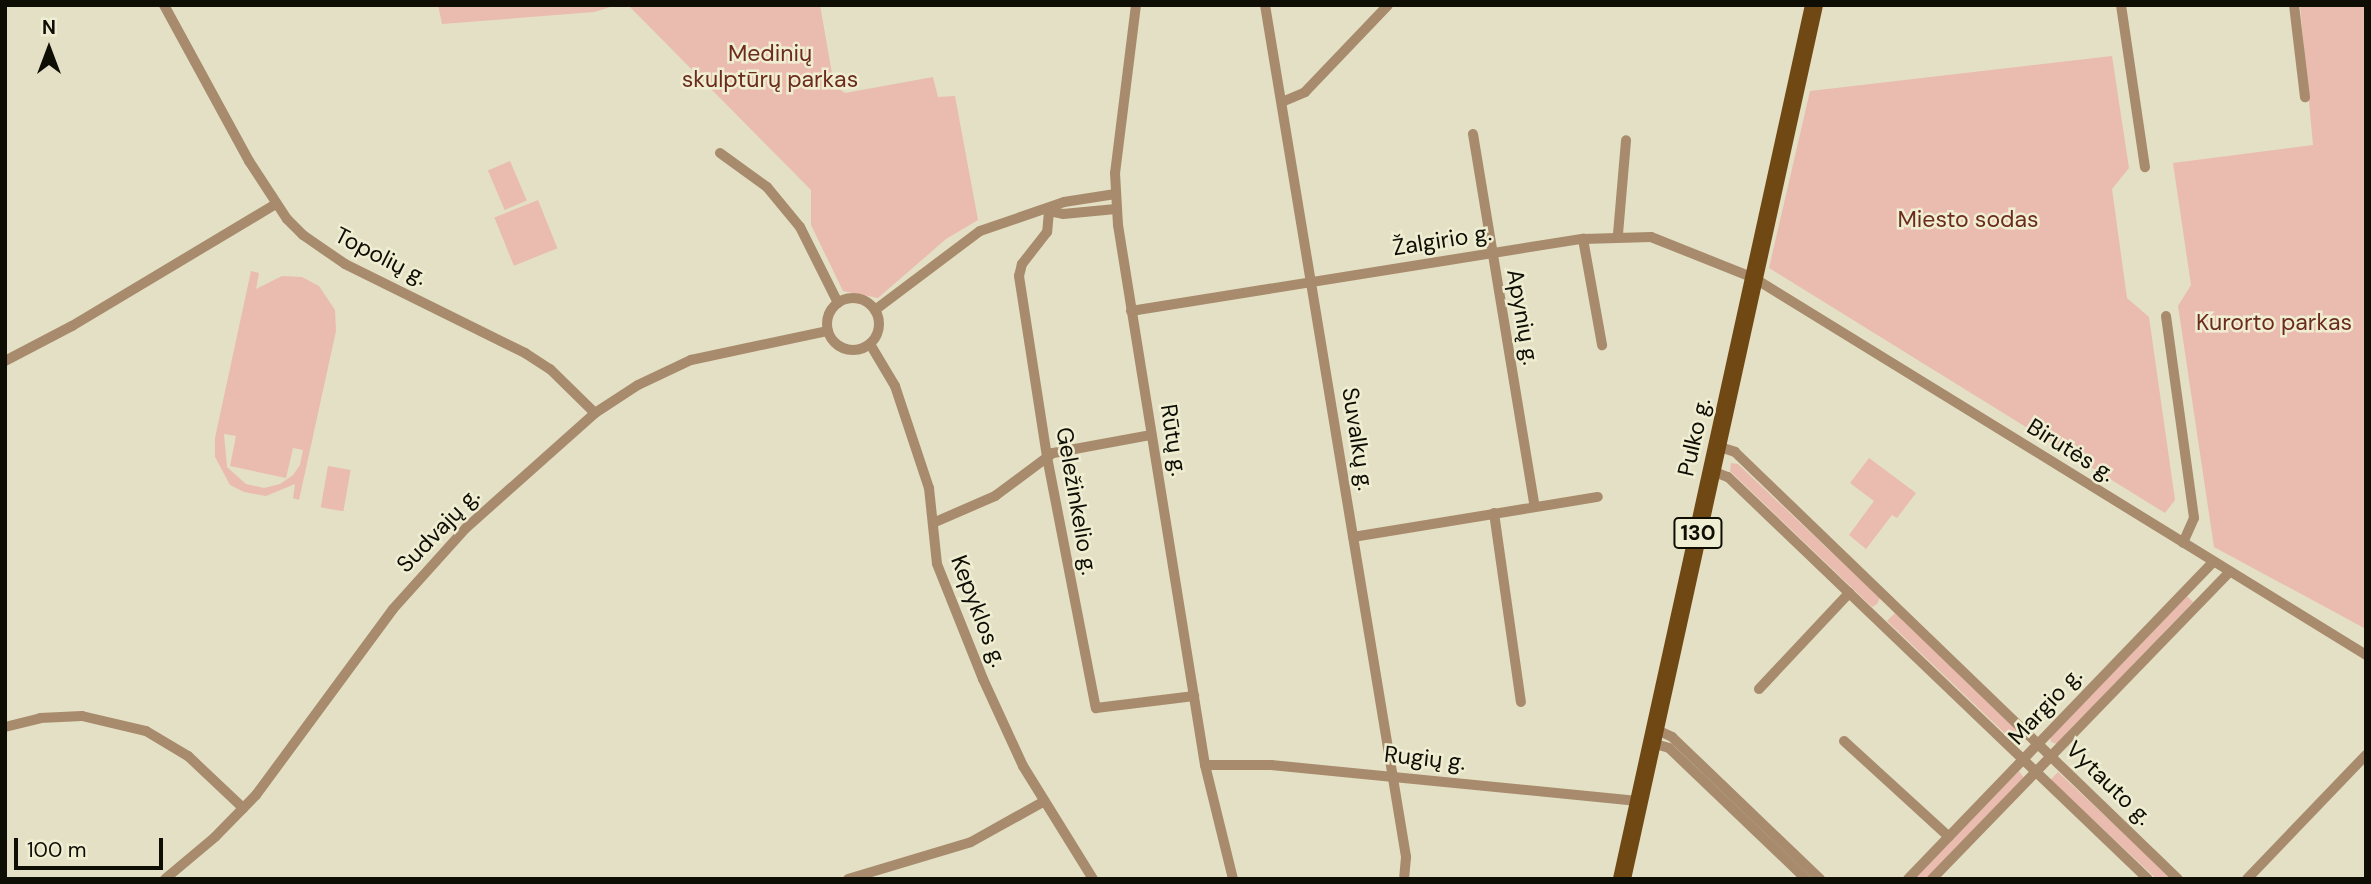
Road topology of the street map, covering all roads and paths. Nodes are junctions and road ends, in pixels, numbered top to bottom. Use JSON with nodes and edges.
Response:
{"nodes":[{"id":1,"x":164,"y":5,"type":"edge"},
{"id":2,"x":1136,"y":5,"type":"edge"},
{"id":3,"x":1265,"y":5,"type":"edge"},
{"id":4,"x":1388,"y":5,"type":"edge"},
{"id":5,"x":1814,"y":5,"type":"edge"},
{"id":6,"x":2121,"y":5,"type":"edge"},
{"id":7,"x":2294,"y":5,"type":"edge"},
{"id":8,"x":2305,"y":97,"type":"dead end"},
{"id":9,"x":1282,"y":102,"type":"junction"},
{"id":10,"x":1474,"y":134,"type":"dead end"},
{"id":11,"x":1626,"y":140,"type":"dead end"},
{"id":12,"x":720,"y":153,"type":"dead end"},
{"id":13,"x":2145,"y":167,"type":"dead end"},
{"id":14,"x":1115,"y":194,"type":"junction"},
{"id":15,"x":276,"y":204,"type":"junction"},
{"id":16,"x":1116,"y":209,"type":"junction"},
{"id":17,"x":1049,"y":211,"type":"junction"},
{"id":18,"x":1618,"y":234,"type":"junction"},
{"id":19,"x":1583,"y":239,"type":"junction"},
{"id":20,"x":1491,"y":253,"type":"junction"},
{"id":21,"x":1754,"y":278,"type":"junction"},
{"id":22,"x":1310,"y":282,"type":"junction"},
{"id":23,"x":838,"y":303,"type":"junction"},
{"id":24,"x":875,"y":310,"type":"junction"},
{"id":25,"x":1131,"y":311,"type":"junction"},
{"id":26,"x":2166,"y":316,"type":"dead end"},
{"id":27,"x":828,"y":331,"type":"junction"},
{"id":28,"x":870,"y":344,"type":"junction"},
{"id":29,"x":1602,"y":345,"type":"dead end"},
{"id":30,"x":5,"y":361,"type":"edge"},
{"id":31,"x":595,"y":413,"type":"junction"},
{"id":32,"x":1151,"y":435,"type":"junction"},
{"id":33,"x":1717,"y":446,"type":"junction"},
{"id":34,"x":1047,"y":457,"type":"junction"},
{"id":35,"x":1712,"y":471,"type":"junction"},
{"id":36,"x":1598,"y":497,"type":"dead end"},
{"id":37,"x":1535,"y":507,"type":"junction"},
{"id":38,"x":1493,"y":513,"type":"junction"},
{"id":39,"x":933,"y":523,"type":"junction"},
{"id":40,"x":1353,"y":537,"type":"junction"},
{"id":41,"x":2183,"y":543,"type":"junction"},
{"id":42,"x":2213,"y":562,"type":"junction"},
{"id":43,"x":2230,"y":572,"type":"junction"},
{"id":44,"x":1849,"y":593,"type":"junction"},
{"id":45,"x":1890,"y":601,"type":"junction"},
{"id":46,"x":1874,"y":617,"type":"junction"},
{"id":47,"x":2366,"y":655,"type":"edge"},
{"id":48,"x":1759,"y":689,"type":"dead end"},
{"id":49,"x":1194,"y":696,"type":"junction"},
{"id":50,"x":1521,"y":702,"type":"dead end"},
{"id":51,"x":5,"y":727,"type":"edge"},
{"id":52,"x":1654,"y":736,"type":"junction"},
{"id":53,"x":1844,"y":741,"type":"dead end"},
{"id":54,"x":2038,"y":744,"type":"junction"},
{"id":55,"x":2366,"y":755,"type":"edge"},
{"id":56,"x":2051,"y":756,"type":"junction"},
{"id":57,"x":2023,"y":760,"type":"junction"},
{"id":58,"x":1205,"y":765,"type":"junction"},
{"id":59,"x":2036,"y":772,"type":"junction"},
{"id":60,"x":1390,"y":776,"type":"junction"},
{"id":61,"x":1640,"y":800,"type":"junction"},
{"id":62,"x":1043,"y":802,"type":"junction"},
{"id":63,"x":243,"y":808,"type":"junction"},
{"id":64,"x":1949,"y":837,"type":"junction"},
{"id":65,"x":165,"y":879,"type":"edge"},
{"id":66,"x":848,"y":879,"type":"edge"},
{"id":67,"x":1093,"y":879,"type":"edge"},
{"id":68,"x":1233,"y":879,"type":"edge"},
{"id":69,"x":1404,"y":879,"type":"edge"},
{"id":70,"x":1622,"y":879,"type":"edge"},
{"id":71,"x":1806,"y":879,"type":"edge"},
{"id":72,"x":1820,"y":879,"type":"edge"},
{"id":73,"x":1908,"y":879,"type":"edge"},
{"id":74,"x":1932,"y":879,"type":"edge"},
{"id":75,"x":2148,"y":879,"type":"edge"},
{"id":76,"x":2178,"y":879,"type":"edge"},
{"id":77,"x":2247,"y":879,"type":"edge"}],
"edges":[{"from":1,"to":15,"type":"street","name":"Topolių g."},
{"from":2,"to":14,"type":"street","name":"Rūtų g."},
{"from":3,"to":9,"type":"street","name":"Suvalkų g."},
{"from":4,"to":9,"type":"street"},
{"from":5,"to":21,"type":"main road","name":"Pulko g.","number":"130"},
{"from":6,"to":13,"type":"street"},
{"from":7,"to":8,"type":"street"},
{"from":9,"to":22,"type":"street","name":"Suvalkų g."},
{"from":10,"to":20,"type":"street","name":"Apynių g."},
{"from":11,"to":18,"type":"street"},
{"from":12,"to":23,"type":"street"},
{"from":14,"to":16,"type":"street","name":"Rūtų g."},
{"from":14,"to":17,"type":"street"},
{"from":15,"to":30,"type":"street"},
{"from":15,"to":31,"type":"street","name":"Topolių g."},
{"from":16,"to":17,"type":"street"},
{"from":16,"to":25,"type":"street","name":"Rūtų g."},
{"from":17,"to":24,"type":"street"},
{"from":17,"to":34,"type":"street","name":"Geležinkelio g."},
{"from":18,"to":19,"type":"street","name":"Žalgirio g."},
{"from":18,"to":21,"type":"street","name":"Žalgirio g."},
{"from":19,"to":20,"type":"street","name":"Žalgirio g."},
{"from":19,"to":29,"type":"street"},
{"from":20,"to":22,"type":"street","name":"Žalgirio g."},
{"from":20,"to":37,"type":"street","name":"Apynių g."},
{"from":21,"to":33,"type":"main road","name":"Pulko g.","number":"130"},
{"from":21,"to":41,"type":"street","name":"Birutės g."},
{"from":22,"to":25,"type":"street","name":"Žalgirio g."},
{"from":22,"to":40,"type":"street","name":"Suvalkų g."},
{"from":23,"to":24,"type":"street"},
{"from":23,"to":27,"type":"street"},
{"from":24,"to":28,"type":"street"},
{"from":25,"to":32,"type":"street","name":"Rūtų g."},
{"from":26,"to":41,"type":"street"},
{"from":27,"to":28,"type":"street"},
{"from":27,"to":31,"type":"street","name":"Sudvajų g."},
{"from":28,"to":39,"type":"street","name":"Kepyklos g."},
{"from":31,"to":63,"type":"street","name":"Sudvajų g."},
{"from":32,"to":34,"type":"street"},
{"from":32,"to":49,"type":"street","name":"Rūtų g."},
{"from":33,"to":35,"type":"main road","name":"Pulko g.","number":"130"},
{"from":33,"to":45,"type":"street","name":"Vytauto g."},
{"from":34,"to":39,"type":"street"},
{"from":34,"to":49,"type":"street","name":"Geležinkelio g."},
{"from":35,"to":44,"type":"street","name":"Vytauto g."},
{"from":35,"to":52,"type":"main road","name":"Pulko g.","number":"130"},
{"from":36,"to":37,"type":"street"},
{"from":37,"to":38,"type":"street"},
{"from":38,"to":40,"type":"street"},
{"from":38,"to":50,"type":"street"},
{"from":39,"to":62,"type":"street","name":"Kepyklos g."},
{"from":40,"to":60,"type":"street","name":"Suvalkų g."},
{"from":41,"to":42,"type":"street","name":"Birutės g."},
{"from":42,"to":43,"type":"street","name":"Birutės g."},
{"from":42,"to":54,"type":"street","name":"Margio g."},
{"from":43,"to":47,"type":"street","name":"Birutės g."},
{"from":43,"to":56,"type":"street","name":"Margio g."},
{"from":44,"to":46,"type":"street","name":"Vytauto g."},
{"from":44,"to":48,"type":"street"},
{"from":45,"to":46,"type":"street"},
{"from":45,"to":54,"type":"street","name":"Vytauto g."},
{"from":46,"to":57,"type":"street","name":"Vytauto g."},
{"from":49,"to":58,"type":"street","name":"Rūtų g."},
{"from":51,"to":63,"type":"street"},
{"from":52,"to":61,"type":"main road","name":"Pulko g.","number":"130"},
{"from":52,"to":71,"type":"street"},
{"from":52,"to":72,"type":"street"},
{"from":53,"to":64,"type":"street"},
{"from":54,"to":56,"type":"street","name":"Vytauto g."},
{"from":54,"to":57,"type":"street","name":"Margio g."},
{"from":55,"to":77,"type":"street"},
{"from":56,"to":59,"type":"street","name":"Margio g."},
{"from":56,"to":76,"type":"street","name":"Vytauto g."},
{"from":57,"to":59,"type":"street","name":"Vytauto g."},
{"from":57,"to":64,"type":"street","name":"Margio g."},
{"from":58,"to":60,"type":"street","name":"Rugių g."},
{"from":58,"to":68,"type":"street","name":"Rūtų g."},
{"from":59,"to":74,"type":"street","name":"Margio g."},
{"from":59,"to":75,"type":"street","name":"Vytauto g."},
{"from":60,"to":61,"type":"street","name":"Rugių g."},
{"from":60,"to":69,"type":"street","name":"Suvalkų g."},
{"from":61,"to":70,"type":"main road","name":"Pulko g.","number":"130"},
{"from":62,"to":66,"type":"street"},
{"from":62,"to":67,"type":"street","name":"Kepyklos g."},
{"from":63,"to":65,"type":"street","name":"Sudvajų g."},
{"from":64,"to":73,"type":"street","name":"Margio g."}]}
